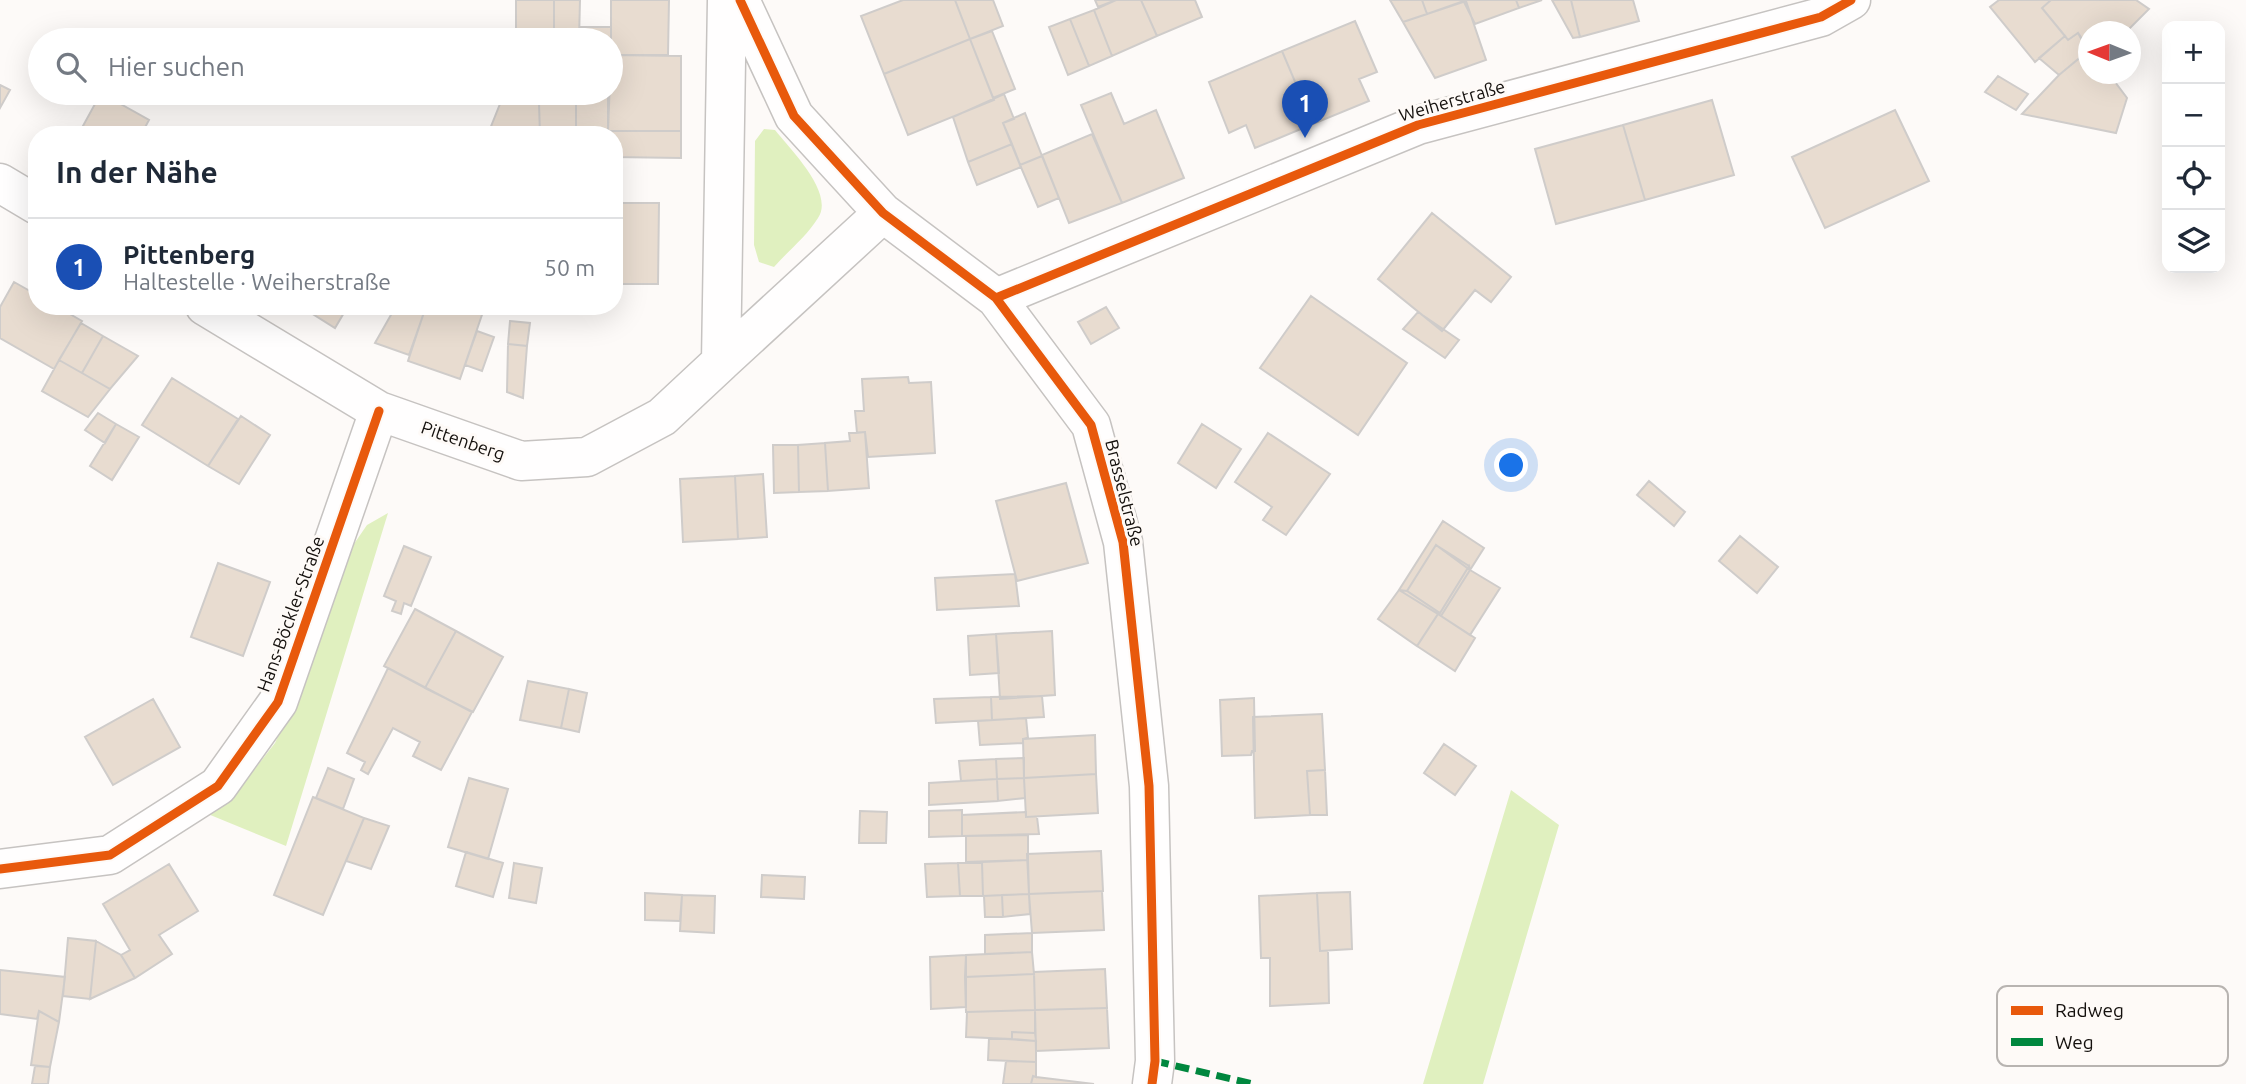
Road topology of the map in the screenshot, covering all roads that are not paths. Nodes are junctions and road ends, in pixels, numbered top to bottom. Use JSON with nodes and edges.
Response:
{"nodes":[{"id":1,"x":727,"y":0,"type":"edge"},
{"id":2,"x":740,"y":0,"type":"edge"},
{"id":3,"x":1850,"y":0,"type":"edge"},
{"id":4,"x":0,"y":183,"type":"edge"},
{"id":5,"x":28,"y":200,"type":"edge"},
{"id":6,"x":883,"y":212,"type":"junction"},
{"id":7,"x":996,"y":298,"type":"junction"},
{"id":8,"x":220,"y":315,"type":"edge"},
{"id":9,"x":721,"y":362,"type":"junction"},
{"id":10,"x":379,"y":411,"type":"junction"},
{"id":11,"x":0,"y":869,"type":"edge"},
{"id":12,"x":1152,"y":1084,"type":"edge"}],
"edges":[{"from":1,"to":9,"type":"street"},
{"from":2,"to":6,"type":"street","name":"Brasselstraße"},
{"from":3,"to":7,"type":"street","name":"Weiherstraße"},
{"from":4,"to":5,"type":"street"},
{"from":6,"to":7,"type":"street","name":"Brasselstraße"},
{"from":6,"to":9,"type":"street","name":"Pittenberg"},
{"from":7,"to":12,"type":"street","name":"Brasselstraße"},
{"from":8,"to":10,"type":"street","name":"Pittenberg"},
{"from":9,"to":10,"type":"street","name":"Pittenberg"},
{"from":10,"to":11,"type":"street","name":"Hans-Böckler-Straße"}]}
